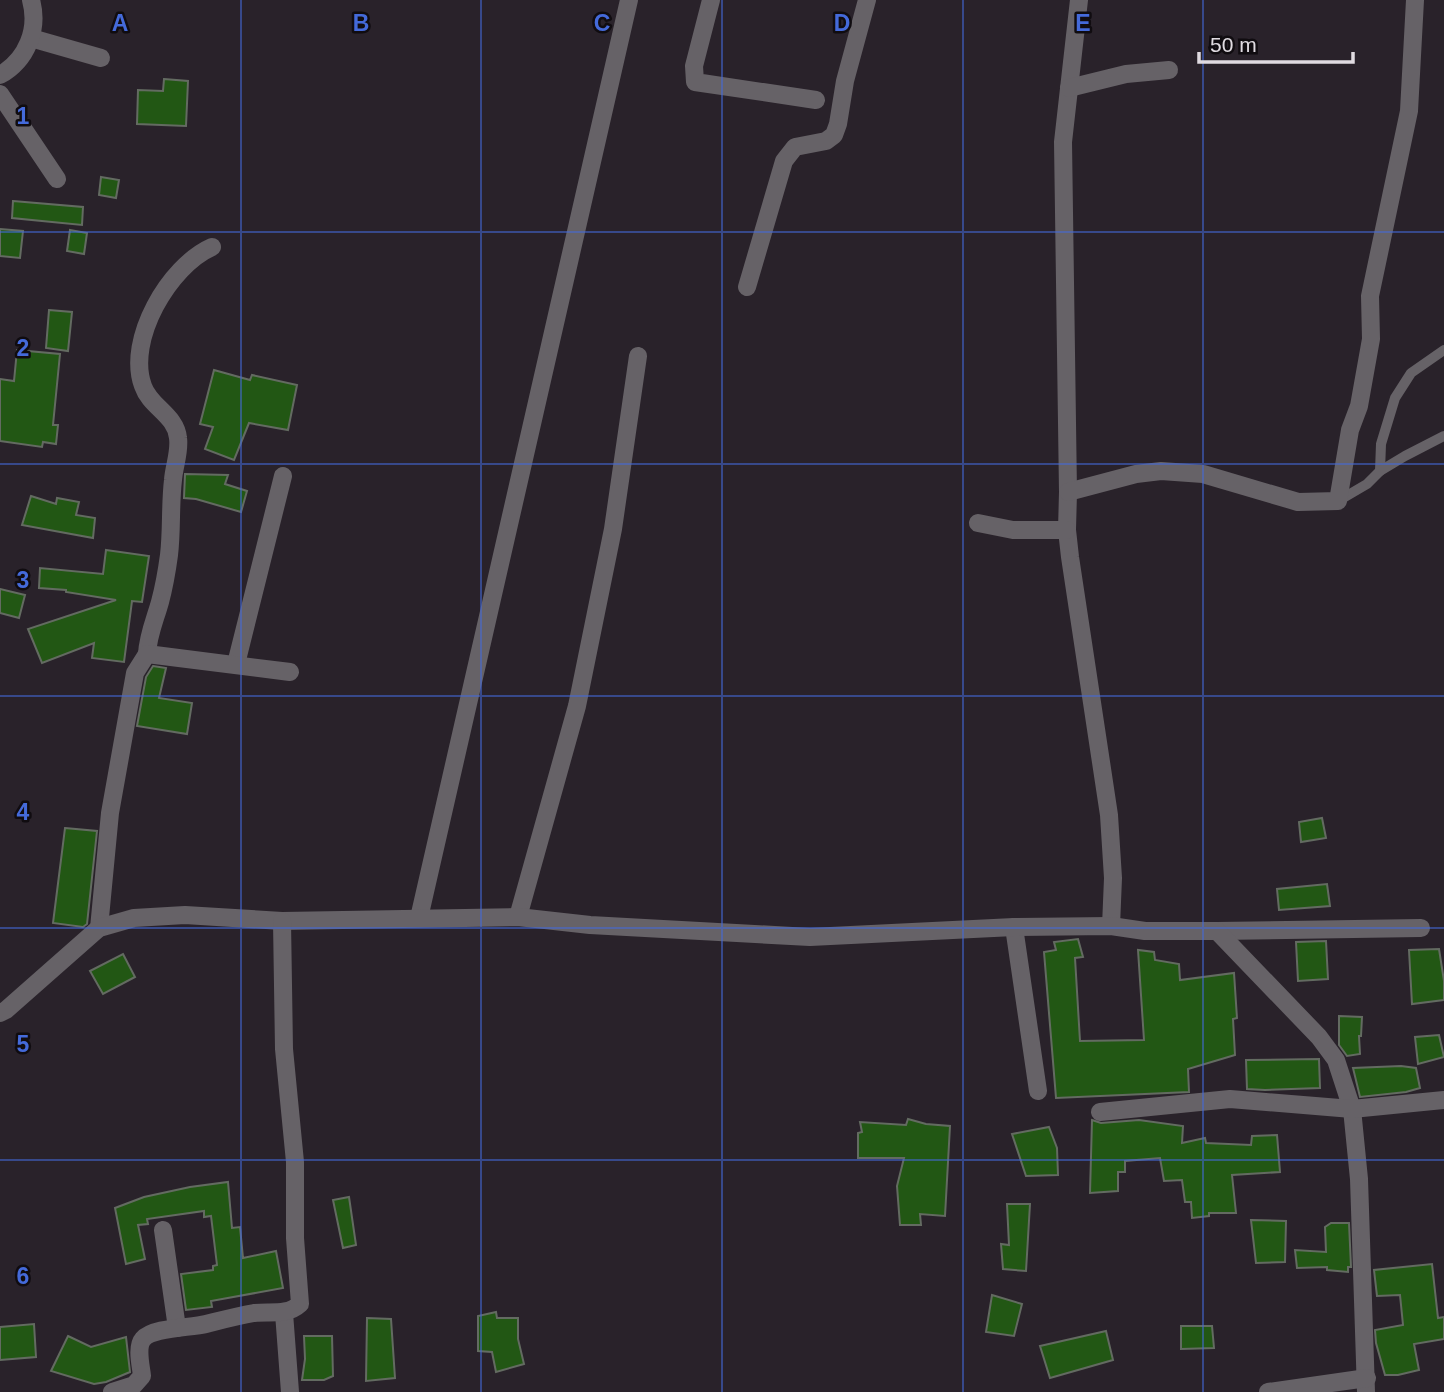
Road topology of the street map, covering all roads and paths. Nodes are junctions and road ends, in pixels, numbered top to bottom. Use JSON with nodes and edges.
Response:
{"nodes":[{"id":1,"x":32,"y":0,"type":"edge"},
{"id":2,"x":629,"y":0,"type":"edge"},
{"id":3,"x":711,"y":0,"type":"edge"},
{"id":4,"x":867,"y":0,"type":"edge"},
{"id":5,"x":1079,"y":0,"type":"edge"},
{"id":6,"x":1415,"y":0,"type":"edge"},
{"id":7,"x":31,"y":38,"type":"junction"},
{"id":8,"x":100,"y":58,"type":"dead end"},
{"id":9,"x":1169,"y":70,"type":"dead end"},
{"id":10,"x":0,"y":75,"type":"edge"},
{"id":11,"x":1069,"y":88,"type":"junction"},
{"id":12,"x":0,"y":94,"type":"edge"},
{"id":13,"x":816,"y":100,"type":"dead end"},
{"id":14,"x":57,"y":179,"type":"dead end"},
{"id":15,"x":212,"y":247,"type":"dead end"},
{"id":16,"x":747,"y":287,"type":"dead end"},
{"id":17,"x":1444,"y":350,"type":"edge"},
{"id":18,"x":638,"y":356,"type":"dead end"},
{"id":19,"x":1444,"y":436,"type":"edge"},
{"id":20,"x":1380,"y":471,"type":"junction"},
{"id":21,"x":283,"y":477,"type":"dead end"},
{"id":22,"x":1068,"y":492,"type":"junction"},
{"id":23,"x":1338,"y":501,"type":"junction"},
{"id":24,"x":978,"y":523,"type":"dead end"},
{"id":25,"x":1067,"y":530,"type":"junction"},
{"id":26,"x":146,"y":654,"type":"junction"},
{"id":27,"x":236,"y":664,"type":"junction"},
{"id":28,"x":290,"y":672,"type":"dead end"},
{"id":29,"x":518,"y":917,"type":"junction"},
{"id":30,"x":418,"y":918,"type":"junction"},
{"id":31,"x":282,"y":921,"type":"junction"},
{"id":32,"x":1111,"y":926,"type":"junction"},
{"id":33,"x":1014,"y":927,"type":"junction"},
{"id":34,"x":99,"y":928,"type":"junction"},
{"id":35,"x":1421,"y":928,"type":"dead end"},
{"id":36,"x":1217,"y":932,"type":"junction"},
{"id":37,"x":0,"y":1013,"type":"edge"},
{"id":38,"x":1038,"y":1091,"type":"dead end"},
{"id":39,"x":1444,"y":1100,"type":"edge"},
{"id":40,"x":1352,"y":1109,"type":"junction"},
{"id":41,"x":1100,"y":1112,"type":"dead end"},
{"id":42,"x":163,"y":1230,"type":"dead end"},
{"id":43,"x":284,"y":1313,"type":"junction"},
{"id":44,"x":177,"y":1328,"type":"junction"},
{"id":45,"x":1367,"y":1385,"type":"edge"},
{"id":46,"x":112,"y":1392,"type":"edge"},
{"id":47,"x":290,"y":1392,"type":"edge"},
{"id":48,"x":1268,"y":1392,"type":"edge"}],
"edges":[{"from":1,"to":7,"type":"street"},
{"from":2,"to":30,"type":"street"},
{"from":3,"to":13,"type":"street"},
{"from":4,"to":16,"type":"street"},
{"from":5,"to":11,"type":"street"},
{"from":6,"to":23,"type":"street"},
{"from":7,"to":8,"type":"street"},
{"from":7,"to":10,"type":"street"},
{"from":9,"to":11,"type":"street"},
{"from":11,"to":22,"type":"street"},
{"from":12,"to":14,"type":"street"},
{"from":15,"to":26,"type":"street"},
{"from":17,"to":20,"type":"lane"},
{"from":18,"to":29,"type":"street"},
{"from":19,"to":20,"type":"lane"},
{"from":20,"to":23,"type":"lane"},
{"from":21,"to":27,"type":"street"},
{"from":22,"to":23,"type":"street"},
{"from":22,"to":25,"type":"street"},
{"from":24,"to":25,"type":"street"},
{"from":25,"to":32,"type":"street"},
{"from":26,"to":27,"type":"street"},
{"from":26,"to":34,"type":"street"},
{"from":27,"to":28,"type":"street"},
{"from":29,"to":30,"type":"street"},
{"from":29,"to":33,"type":"street"},
{"from":30,"to":31,"type":"street"},
{"from":31,"to":34,"type":"street"},
{"from":31,"to":43,"type":"street"},
{"from":32,"to":33,"type":"street"},
{"from":32,"to":36,"type":"street"},
{"from":33,"to":38,"type":"street"},
{"from":34,"to":37,"type":"street"},
{"from":35,"to":36,"type":"street"},
{"from":36,"to":40,"type":"street"},
{"from":39,"to":40,"type":"street"},
{"from":40,"to":41,"type":"street"},
{"from":40,"to":45,"type":"street"},
{"from":42,"to":44,"type":"street"},
{"from":43,"to":44,"type":"street"},
{"from":43,"to":47,"type":"street"},
{"from":44,"to":46,"type":"street"},
{"from":45,"to":48,"type":"street"}]}
